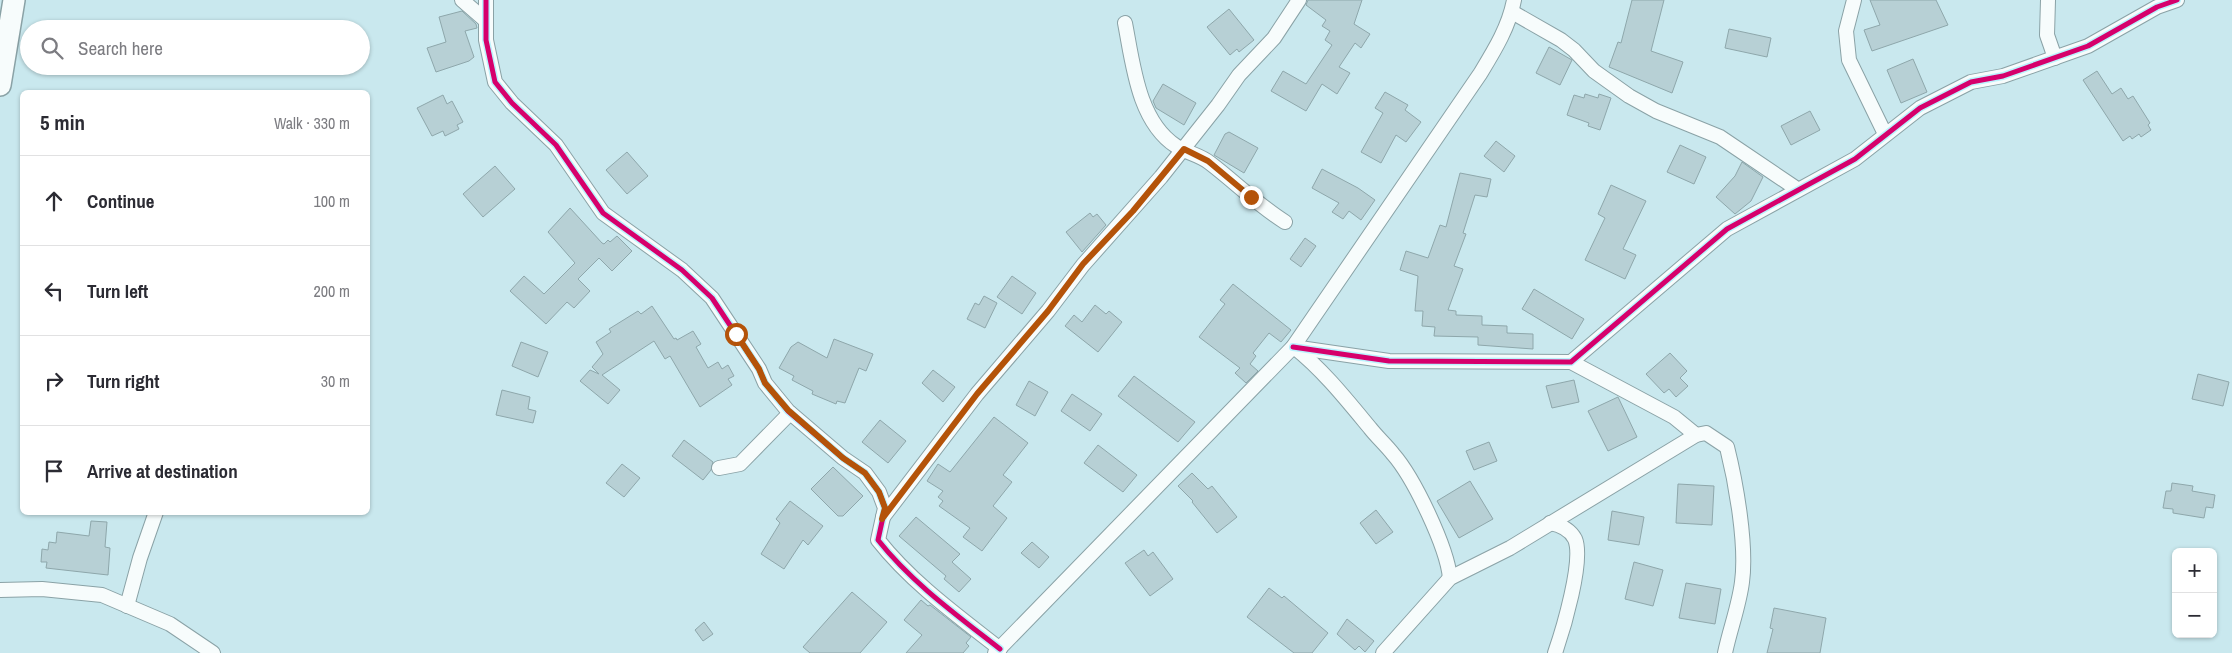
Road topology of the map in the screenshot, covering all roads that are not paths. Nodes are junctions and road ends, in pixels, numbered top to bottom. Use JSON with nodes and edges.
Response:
{"nodes":[{"id":1,"x":14,"y":0,"type":"edge"},
{"id":2,"x":462,"y":0,"type":"edge"},
{"id":3,"x":486,"y":0,"type":"edge"},
{"id":4,"x":1299,"y":0,"type":"edge"},
{"id":5,"x":1854,"y":0,"type":"edge"},
{"id":6,"x":2048,"y":0,"type":"edge"},
{"id":7,"x":2177,"y":0,"type":"edge"},
{"id":8,"x":1513,"y":6,"type":"edge"},
{"id":9,"x":485,"y":20,"type":"junction"},
{"id":10,"x":1125,"y":23,"type":"dead end"},
{"id":11,"x":2055,"y":58,"type":"junction"},
{"id":12,"x":0,"y":85,"type":"edge"},
{"id":13,"x":1885,"y":134,"type":"junction"},
{"id":14,"x":1184,"y":149,"type":"junction"},
{"id":15,"x":1797,"y":189,"type":"junction"},
{"id":16,"x":1285,"y":222,"type":"dead end"},
{"id":17,"x":1293,"y":347,"type":"junction"},
{"id":18,"x":1571,"y":362,"type":"junction"},
{"id":19,"x":790,"y":413,"type":"junction"},
{"id":20,"x":1696,"y":436,"type":"junction"},
{"id":21,"x":719,"y":468,"type":"dead end"},
{"id":22,"x":155,"y":515,"type":"edge"},
{"id":23,"x":882,"y":519,"type":"junction"},
{"id":24,"x":1550,"y":524,"type":"junction"},
{"id":25,"x":1450,"y":578,"type":"junction"},
{"id":26,"x":0,"y":590,"type":"edge"},
{"id":27,"x":127,"y":606,"type":"junction"},
{"id":28,"x":998,"y":651,"type":"edge"},
{"id":29,"x":213,"y":653,"type":"edge"},
{"id":30,"x":1383,"y":653,"type":"edge"},
{"id":31,"x":1555,"y":653,"type":"edge"},
{"id":32,"x":1724,"y":653,"type":"edge"}],
"edges":[{"from":1,"to":12,"type":"main road"},
{"from":2,"to":9,"type":"street"},
{"from":3,"to":9,"type":"street"},
{"from":4,"to":14,"type":"street"},
{"from":5,"to":13,"type":"street"},
{"from":6,"to":11,"type":"street"},
{"from":7,"to":11,"type":"street"},
{"from":8,"to":15,"type":"street"},
{"from":8,"to":17,"type":"street"},
{"from":9,"to":19,"type":"street"},
{"from":10,"to":14,"type":"street"},
{"from":11,"to":13,"type":"street"},
{"from":13,"to":15,"type":"street"},
{"from":14,"to":16,"type":"street"},
{"from":14,"to":23,"type":"street"},
{"from":15,"to":18,"type":"street"},
{"from":17,"to":18,"type":"street"},
{"from":17,"to":25,"type":"street"},
{"from":17,"to":28,"type":"street"},
{"from":18,"to":20,"type":"street"},
{"from":19,"to":21,"type":"street"},
{"from":19,"to":23,"type":"street"},
{"from":20,"to":24,"type":"street"},
{"from":20,"to":32,"type":"street"},
{"from":22,"to":27,"type":"street"},
{"from":23,"to":28,"type":"street"},
{"from":24,"to":25,"type":"street"},
{"from":24,"to":31,"type":"street"},
{"from":25,"to":30,"type":"street"},
{"from":26,"to":27,"type":"street"},
{"from":27,"to":29,"type":"street"}]}
